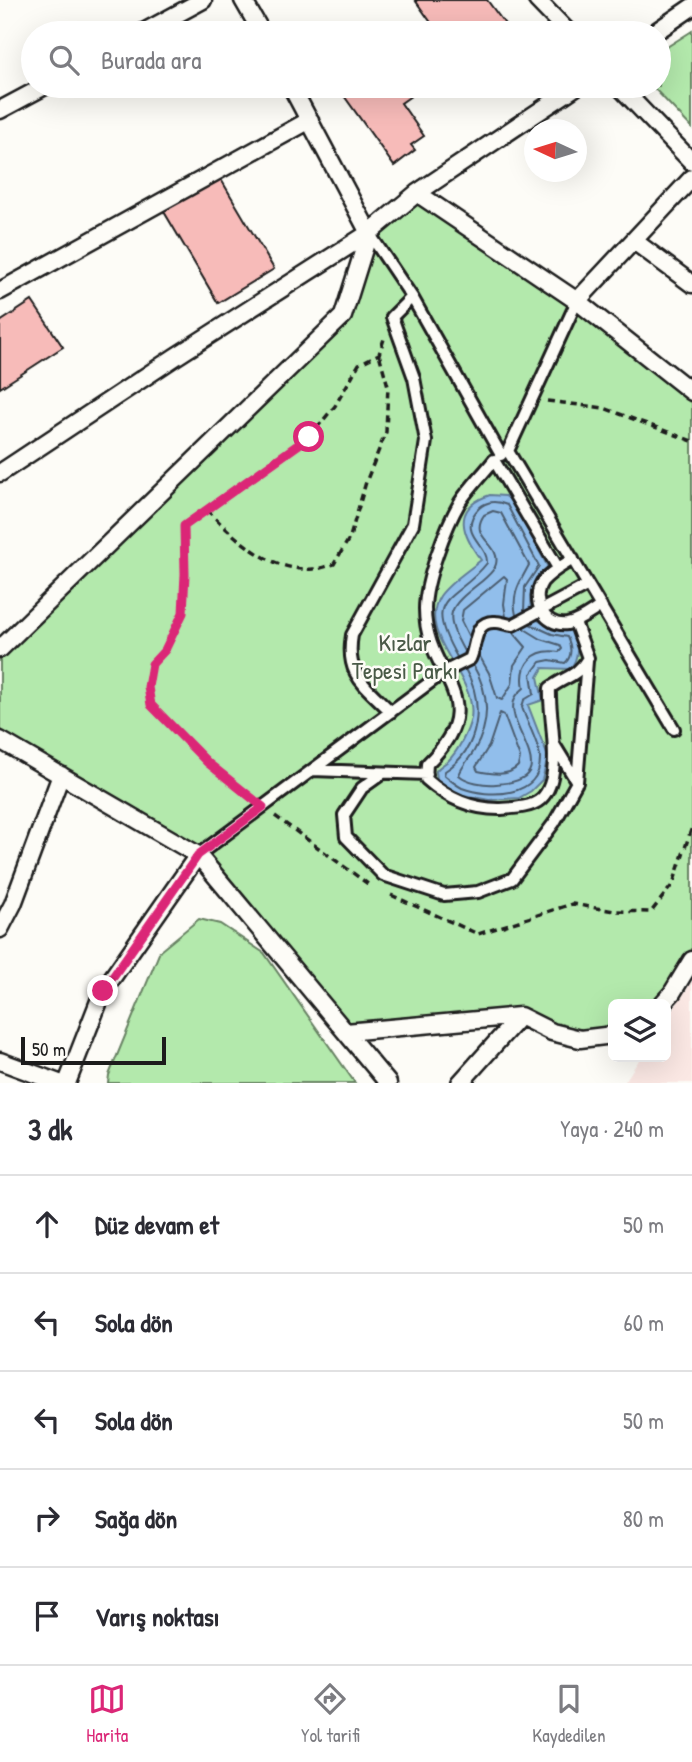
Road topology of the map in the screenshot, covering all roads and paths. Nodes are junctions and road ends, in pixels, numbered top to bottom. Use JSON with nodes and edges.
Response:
{"nodes":[{"id":1,"x":203,"y":0,"type":"edge"},
{"id":2,"x":243,"y":0,"type":"edge"},
{"id":3,"x":537,"y":0,"type":"edge"},
{"id":4,"x":692,"y":7,"type":"edge"},
{"id":5,"x":164,"y":21,"type":"edge"},
{"id":6,"x":255,"y":21,"type":"edge"},
{"id":7,"x":557,"y":21,"type":"edge"},
{"id":8,"x":671,"y":21,"type":"edge"},
{"id":9,"x":22,"y":98,"type":"edge"},
{"id":10,"x":298,"y":98,"type":"edge"},
{"id":11,"x":559,"y":98,"type":"edge"},
{"id":12,"x":631,"y":98,"type":"edge"},
{"id":13,"x":0,"y":110,"type":"edge"},
{"id":14,"x":310,"y":120,"type":"junction"},
{"id":15,"x":692,"y":162,"type":"edge"},
{"id":16,"x":692,"y":178,"type":"edge"},
{"id":17,"x":417,"y":193,"type":"junction"},
{"id":18,"x":369,"y":233,"type":"junction"},
{"id":19,"x":634,"y":240,"type":"junction"},
{"id":20,"x":692,"y":284,"type":"edge"},
{"id":21,"x":0,"y":291,"type":"edge"},
{"id":22,"x":412,"y":297,"type":"junction"},
{"id":23,"x":578,"y":301,"type":"junction"},
{"id":24,"x":392,"y":317,"type":"junction"},
{"id":25,"x":379,"y":354,"type":"junction"},
{"id":26,"x":692,"y":392,"type":"edge"},
{"id":27,"x":531,"y":400,"type":"junction"},
{"id":28,"x":692,"y":441,"type":"edge"},
{"id":29,"x":501,"y":455,"type":"junction"},
{"id":30,"x":0,"y":473,"type":"edge"},
{"id":31,"x":207,"y":509,"type":"junction"},
{"id":32,"x":573,"y":559,"type":"junction"},
{"id":33,"x":558,"y":568,"type":"junction"},
{"id":34,"x":588,"y":585,"type":"junction"},
{"id":35,"x":601,"y":606,"type":"junction"},
{"id":36,"x":541,"y":611,"type":"junction"},
{"id":37,"x":575,"y":622,"type":"junction"},
{"id":38,"x":0,"y":649,"type":"edge"},
{"id":39,"x":588,"y":658,"type":"junction"},
{"id":40,"x":444,"y":672,"type":"junction"},
{"id":41,"x":391,"y":712,"type":"junction"},
{"id":42,"x":674,"y":729,"type":"dead end"},
{"id":43,"x":0,"y":740,"type":"edge"},
{"id":44,"x":555,"y":746,"type":"junction"},
{"id":45,"x":312,"y":770,"type":"junction"},
{"id":46,"x":383,"y":773,"type":"junction"},
{"id":47,"x":427,"y":774,"type":"junction"},
{"id":48,"x":61,"y":775,"type":"junction"},
{"id":49,"x":577,"y":782,"type":"junction"},
{"id":50,"x":263,"y":807,"type":"junction"},
{"id":51,"x":692,"y":827,"type":"edge"},
{"id":52,"x":198,"y":855,"type":"junction"},
{"id":53,"x":371,"y":886,"type":"dead end"},
{"id":54,"x":383,"y":891,"type":"dead end"},
{"id":55,"x":0,"y":929,"type":"edge"},
{"id":56,"x":692,"y":960,"type":"edge"},
{"id":57,"x":667,"y":999,"type":"edge"},
{"id":58,"x":520,"y":1016,"type":"junction"},
{"id":59,"x":346,"y":1032,"type":"junction"},
{"id":60,"x":608,"y":1036,"type":"edge"},
{"id":61,"x":0,"y":1061,"type":"edge"},
{"id":62,"x":59,"y":1083,"type":"edge"},
{"id":63,"x":67,"y":1083,"type":"edge"},
{"id":64,"x":388,"y":1083,"type":"edge"},
{"id":65,"x":460,"y":1083,"type":"edge"}],
"edges":[{"from":1,"to":5,"type":"street"},
{"from":2,"to":6,"type":"street"},
{"from":3,"to":7,"type":"street"},
{"from":4,"to":8,"type":"street"},
{"from":9,"to":13,"type":"street"},
{"from":10,"to":14,"type":"street"},
{"from":11,"to":17,"type":"street"},
{"from":12,"to":15,"type":"street"},
{"from":14,"to":18,"type":"street"},
{"from":14,"to":21,"type":"street"},
{"from":16,"to":19,"type":"street"},
{"from":17,"to":18,"type":"street"},
{"from":17,"to":23,"type":"street"},
{"from":18,"to":22,"type":"street"},
{"from":18,"to":30,"type":"street"},
{"from":18,"to":38,"type":"street"},
{"from":19,"to":20,"type":"street"},
{"from":19,"to":23,"type":"street"},
{"from":22,"to":24,"type":"street"},
{"from":22,"to":29,"type":"street"},
{"from":23,"to":26,"type":"street"},
{"from":23,"to":27,"type":"street"},
{"from":24,"to":25,"type":"path"},
{"from":24,"to":41,"type":"street"},
{"from":25,"to":31,"type":"path"},
{"from":25,"to":31,"type":"path"},
{"from":27,"to":28,"type":"path"},
{"from":27,"to":29,"type":"street"},
{"from":29,"to":32,"type":"street"},
{"from":29,"to":33,"type":"street"},
{"from":29,"to":40,"type":"street"},
{"from":31,"to":50,"type":"path"},
{"from":32,"to":33,"type":"street"},
{"from":32,"to":34,"type":"street"},
{"from":33,"to":36,"type":"street"},
{"from":34,"to":35,"type":"street"},
{"from":34,"to":36,"type":"street"},
{"from":35,"to":37,"type":"street"},
{"from":35,"to":42,"type":"street"},
{"from":36,"to":37,"type":"street"},
{"from":36,"to":40,"type":"street"},
{"from":37,"to":39,"type":"street"},
{"from":39,"to":44,"type":"street"},
{"from":39,"to":49,"type":"street"},
{"from":40,"to":41,"type":"street"},
{"from":40,"to":47,"type":"street"},
{"from":41,"to":45,"type":"street"},
{"from":43,"to":48,"type":"street"},
{"from":44,"to":47,"type":"street"},
{"from":44,"to":49,"type":"street"},
{"from":45,"to":46,"type":"street"},
{"from":45,"to":50,"type":"street"},
{"from":46,"to":47,"type":"street"},
{"from":46,"to":49,"type":"street"},
{"from":48,"to":52,"type":"street"},
{"from":48,"to":55,"type":"street"},
{"from":50,"to":52,"type":"street"},
{"from":50,"to":53,"type":"path"},
{"from":51,"to":54,"type":"path"},
{"from":52,"to":59,"type":"street"},
{"from":52,"to":63,"type":"street"},
{"from":56,"to":57,"type":"street"},
{"from":58,"to":59,"type":"street"},
{"from":58,"to":60,"type":"street"},
{"from":58,"to":65,"type":"street"},
{"from":59,"to":64,"type":"street"},
{"from":61,"to":62,"type":"street"}]}
